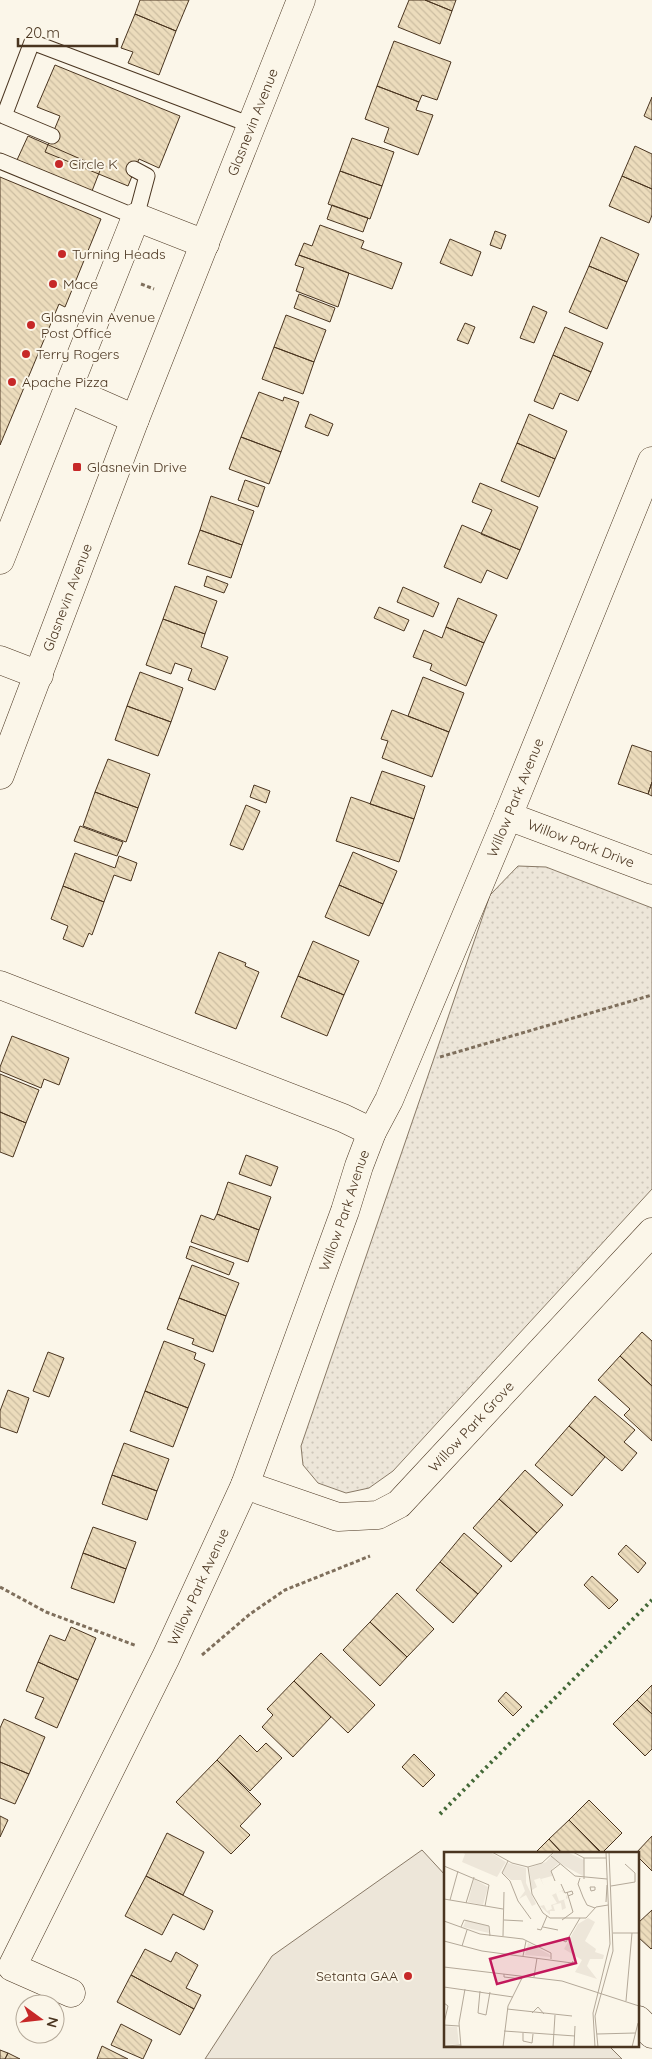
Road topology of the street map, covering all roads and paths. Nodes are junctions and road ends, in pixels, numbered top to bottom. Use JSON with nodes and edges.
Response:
{"nodes":[{"id":1,"x":301,"y":0,"type":"edge"},
{"id":2,"x":251,"y":125,"type":"junction"},
{"id":3,"x":52,"y":136,"type":"dead end"},
{"id":4,"x":0,"y":162,"type":"edge"},
{"id":5,"x":134,"y":169,"type":"dead end"},
{"id":6,"x":136,"y":217,"type":"junction"},
{"id":7,"x":205,"y":244,"type":"junction"},
{"id":8,"x":136,"y":282,"type":"dead end"},
{"id":9,"x":158,"y":290,"type":"dead end"},
{"id":10,"x":67,"y":389,"type":"junction"},
{"id":11,"x":135,"y":419,"type":"junction"},
{"id":12,"x":652,"y":461,"type":"edge"},
{"id":13,"x":0,"y":560,"type":"edge"},
{"id":14,"x":0,"y":660,"type":"edge"},
{"id":15,"x":39,"y":676,"type":"junction"},
{"id":16,"x":0,"y":775,"type":"edge"},
{"id":17,"x":508,"y":816,"type":"junction"},
{"id":18,"x":652,"y":870,"type":"edge"},
{"id":19,"x":0,"y":985,"type":"edge"},
{"id":20,"x":652,"y":995,"type":"edge"},
{"id":21,"x":439,"y":1058,"type":"dead end"},
{"id":22,"x":372,"y":1132,"type":"junction"},
{"id":23,"x":652,"y":1232,"type":"edge"},
{"id":24,"x":245,"y":1485,"type":"junction"},
{"id":25,"x":370,"y":1556,"type":"dead end"},
{"id":26,"x":0,"y":1587,"type":"edge"},
{"id":27,"x":144,"y":1648,"type":"dead end"},
{"id":28,"x":201,"y":1655,"type":"dead end"},
{"id":29,"x":71,"y":1993,"type":"dead end"},
{"id":30,"x":640,"y":2022,"type":"edge"},
{"id":31,"x":652,"y":2034,"type":"edge"}],
"edges":[{"from":1,"to":2,"type":"street","name":"Glasnevin Avenue"},
{"from":2,"to":3,"type":"lane"},
{"from":2,"to":7,"type":"street","name":"Glasnevin Avenue"},
{"from":4,"to":6,"type":"lane"},
{"from":5,"to":6,"type":"lane"},
{"from":6,"to":7,"type":"street"},
{"from":6,"to":10,"type":"street"},
{"from":7,"to":11,"type":"street","name":"Glasnevin Avenue"},
{"from":8,"to":9,"type":"path"},
{"from":10,"to":11,"type":"street"},
{"from":10,"to":13,"type":"street"},
{"from":11,"to":15,"type":"street","name":"Glasnevin Avenue"},
{"from":12,"to":17,"type":"street","name":"Willow Park Avenue"},
{"from":14,"to":15,"type":"street"},
{"from":15,"to":16,"type":"street","name":"Glasnevin Avenue"},
{"from":17,"to":18,"type":"street","name":"Willow Park Drive"},
{"from":17,"to":22,"type":"street","name":"Willow Park Avenue"},
{"from":19,"to":22,"type":"street","name":"Willow Park Avenue"},
{"from":20,"to":21,"type":"path"},
{"from":22,"to":24,"type":"street","name":"Willow Park Avenue"},
{"from":23,"to":24,"type":"street","name":"Willow Park Grove"},
{"from":24,"to":29,"type":"street","name":"Willow Park Avenue"},
{"from":25,"to":28,"type":"path"},
{"from":26,"to":27,"type":"path"},
{"from":30,"to":31,"type":"street"}]}
